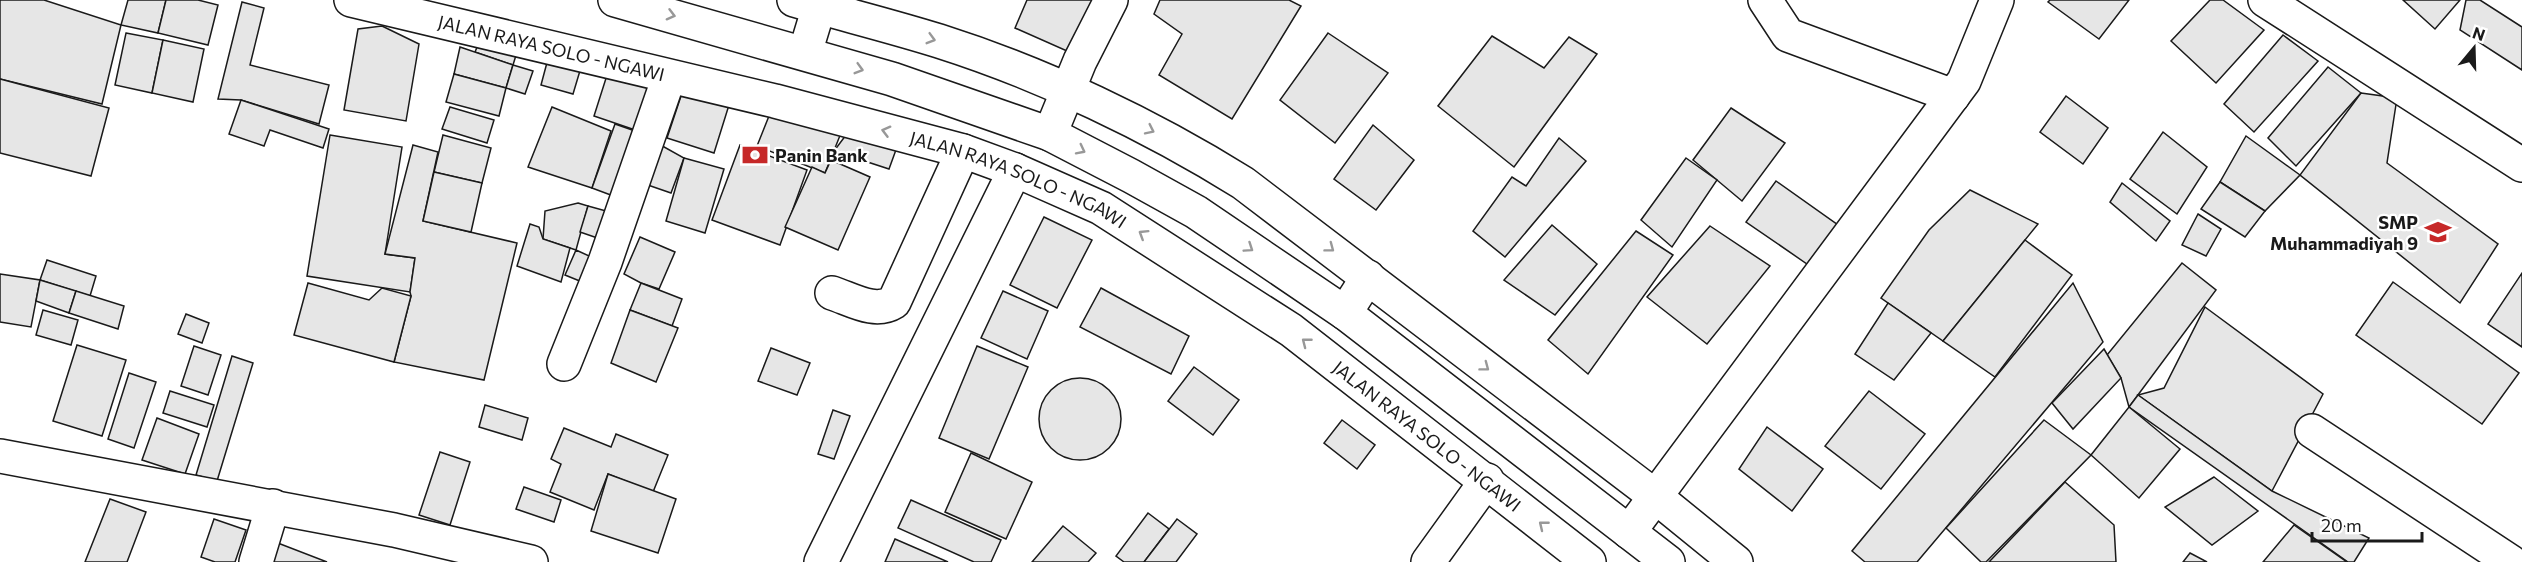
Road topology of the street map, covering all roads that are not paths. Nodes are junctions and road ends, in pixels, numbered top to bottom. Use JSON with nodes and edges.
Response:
{"nodes":[{"id":1,"x":351,"y":0,"type":"edge"},
{"id":2,"x":615,"y":0,"type":"edge"},
{"id":3,"x":1111,"y":0,"type":"edge"},
{"id":4,"x":1765,"y":0,"type":"edge"},
{"id":5,"x":2265,"y":0,"type":"edge"},
{"id":6,"x":1990,"y":3,"type":"edge"},
{"id":7,"x":807,"y":4,"type":"edge"},
{"id":8,"x":805,"y":53,"type":"junction"},
{"id":9,"x":669,"y":77,"type":"junction"},
{"id":10,"x":1069,"y":91,"type":"junction"},
{"id":11,"x":1953,"y":96,"type":"junction"},
{"id":12,"x":1050,"y":134,"type":"junction"},
{"id":13,"x":963,"y":152,"type":"junction"},
{"id":14,"x":2522,"y":165,"type":"edge"},
{"id":15,"x":1015,"y":170,"type":"junction"},
{"id":16,"x":1368,"y":277,"type":"junction"},
{"id":17,"x":832,"y":293,"type":"dead end"},
{"id":18,"x":1345,"y":313,"type":"junction"},
{"id":19,"x":564,"y":364,"type":"dead end"},
{"id":20,"x":2312,"y":431,"type":"dead end"},
{"id":21,"x":0,"y":456,"type":"edge"},
{"id":22,"x":1487,"y":480,"type":"junction"},
{"id":23,"x":1656,"y":497,"type":"junction"},
{"id":24,"x":273,"y":506,"type":"junction"},
{"id":25,"x":1629,"y":532,"type":"junction"},
{"id":26,"x":256,"y":562,"type":"edge"},
{"id":27,"x":531,"y":562,"type":"edge"},
{"id":28,"x":821,"y":562,"type":"edge"},
{"id":29,"x":1428,"y":562,"type":"edge"},
{"id":30,"x":1589,"y":562,"type":"edge"},
{"id":31,"x":1668,"y":562,"type":"edge"},
{"id":32,"x":1736,"y":562,"type":"edge"},
{"id":33,"x":2511,"y":562,"type":"edge"}],
"edges":[{"from":1,"to":9,"type":"main road","name":"JALAN RAYA SOLO - NGAWI"},
{"from":2,"to":8,"type":"main road","one_way":true},
{"from":3,"to":10,"type":"main road"},
{"from":4,"to":11,"type":"main road"},
{"from":5,"to":14,"type":"main road"},
{"from":6,"to":11,"type":"main road"},
{"from":7,"to":8,"type":"main road"},
{"from":7,"to":10,"type":"main road","one_way":true},
{"from":8,"to":12,"type":"main road","one_way":true},
{"from":13,"to":9,"type":"main road","name":"JALAN RAYA SOLO - NGAWI","one_way":true},
{"from":9,"to":19,"type":"main road"},
{"from":10,"to":12,"type":"main road"},
{"from":10,"to":16,"type":"main road","one_way":true},
{"from":11,"to":23,"type":"main road"},
{"from":12,"to":18,"type":"main road","one_way":true},
{"from":13,"to":15,"type":"main road","name":"JALAN RAYA SOLO - NGAWI"},
{"from":13,"to":17,"type":"main road"},
{"from":22,"to":15,"type":"main road","name":"JALAN RAYA SOLO - NGAWI","one_way":true},
{"from":15,"to":28,"type":"main road"},
{"from":16,"to":18,"type":"main road"},
{"from":16,"to":23,"type":"main road","one_way":true},
{"from":18,"to":25,"type":"main road"},
{"from":20,"to":33,"type":"main road"},
{"from":21,"to":24,"type":"main road"},
{"from":22,"to":29,"type":"main road"},
{"from":30,"to":22,"type":"main road","name":"JALAN RAYA SOLO - NGAWI","one_way":true},
{"from":23,"to":25,"type":"main road"},
{"from":23,"to":32,"type":"main road"},
{"from":24,"to":26,"type":"main road"},
{"from":24,"to":27,"type":"main road"},
{"from":25,"to":31,"type":"main road"}]}
